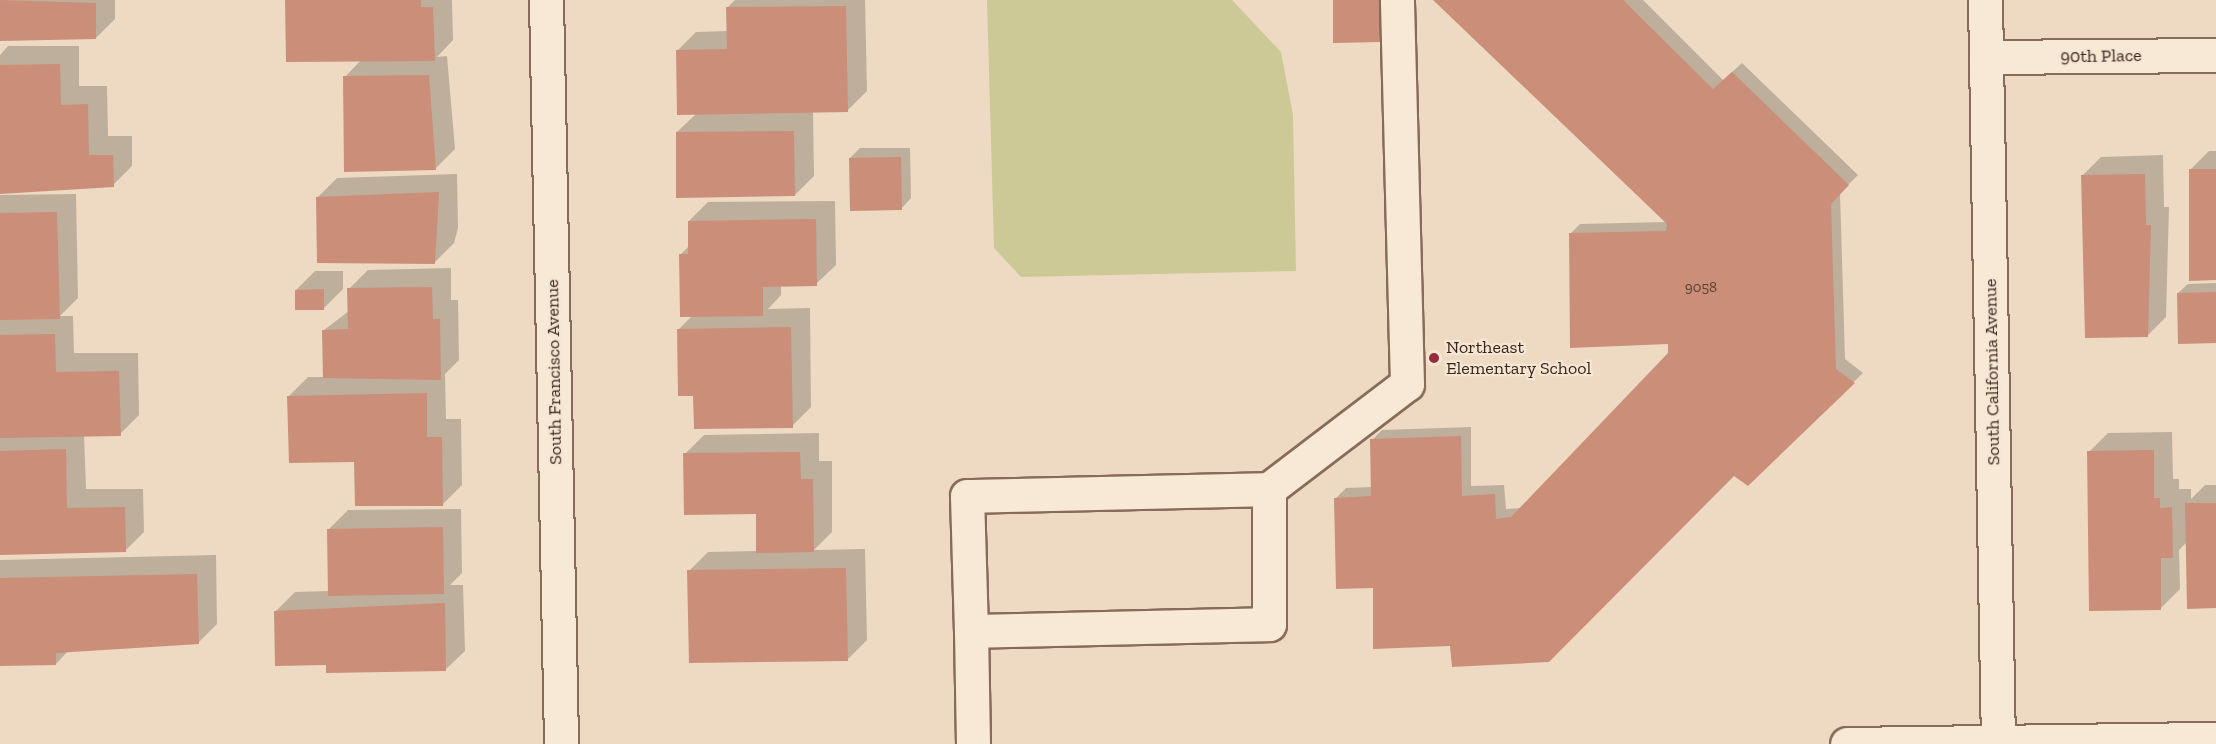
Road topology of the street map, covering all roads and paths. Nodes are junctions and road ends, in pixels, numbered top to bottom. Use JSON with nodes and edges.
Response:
{"nodes":[{"id":1,"x":546,"y":0,"type":"edge"},
{"id":2,"x":1397,"y":0,"type":"edge"},
{"id":3,"x":1985,"y":0,"type":"edge"},
{"id":4,"x":2216,"y":55,"type":"edge"},
{"id":5,"x":1986,"y":57,"type":"junction"},
{"id":6,"x":1269,"y":489,"type":"junction"},
{"id":7,"x":971,"y":631,"type":"junction"},
{"id":8,"x":2216,"y":740,"type":"edge"},
{"id":9,"x":1998,"y":743,"type":"edge"},
{"id":10,"x":561,"y":744,"type":"edge"},
{"id":11,"x":973,"y":744,"type":"edge"},
{"id":12,"x":1847,"y":744,"type":"edge"}],
"edges":[{"from":1,"to":10,"type":"street","name":"South Francisco Avenue"},
{"from":2,"to":6,"type":"street"},
{"from":3,"to":5,"type":"street","name":"South California Avenue"},
{"from":4,"to":5,"type":"street","name":"90th Place"},
{"from":5,"to":9,"type":"street","name":"South California Avenue"},
{"from":6,"to":7,"type":"street"},
{"from":6,"to":7,"type":"street"},
{"from":7,"to":11,"type":"street"},
{"from":8,"to":9,"type":"street"},
{"from":9,"to":12,"type":"street"}]}
